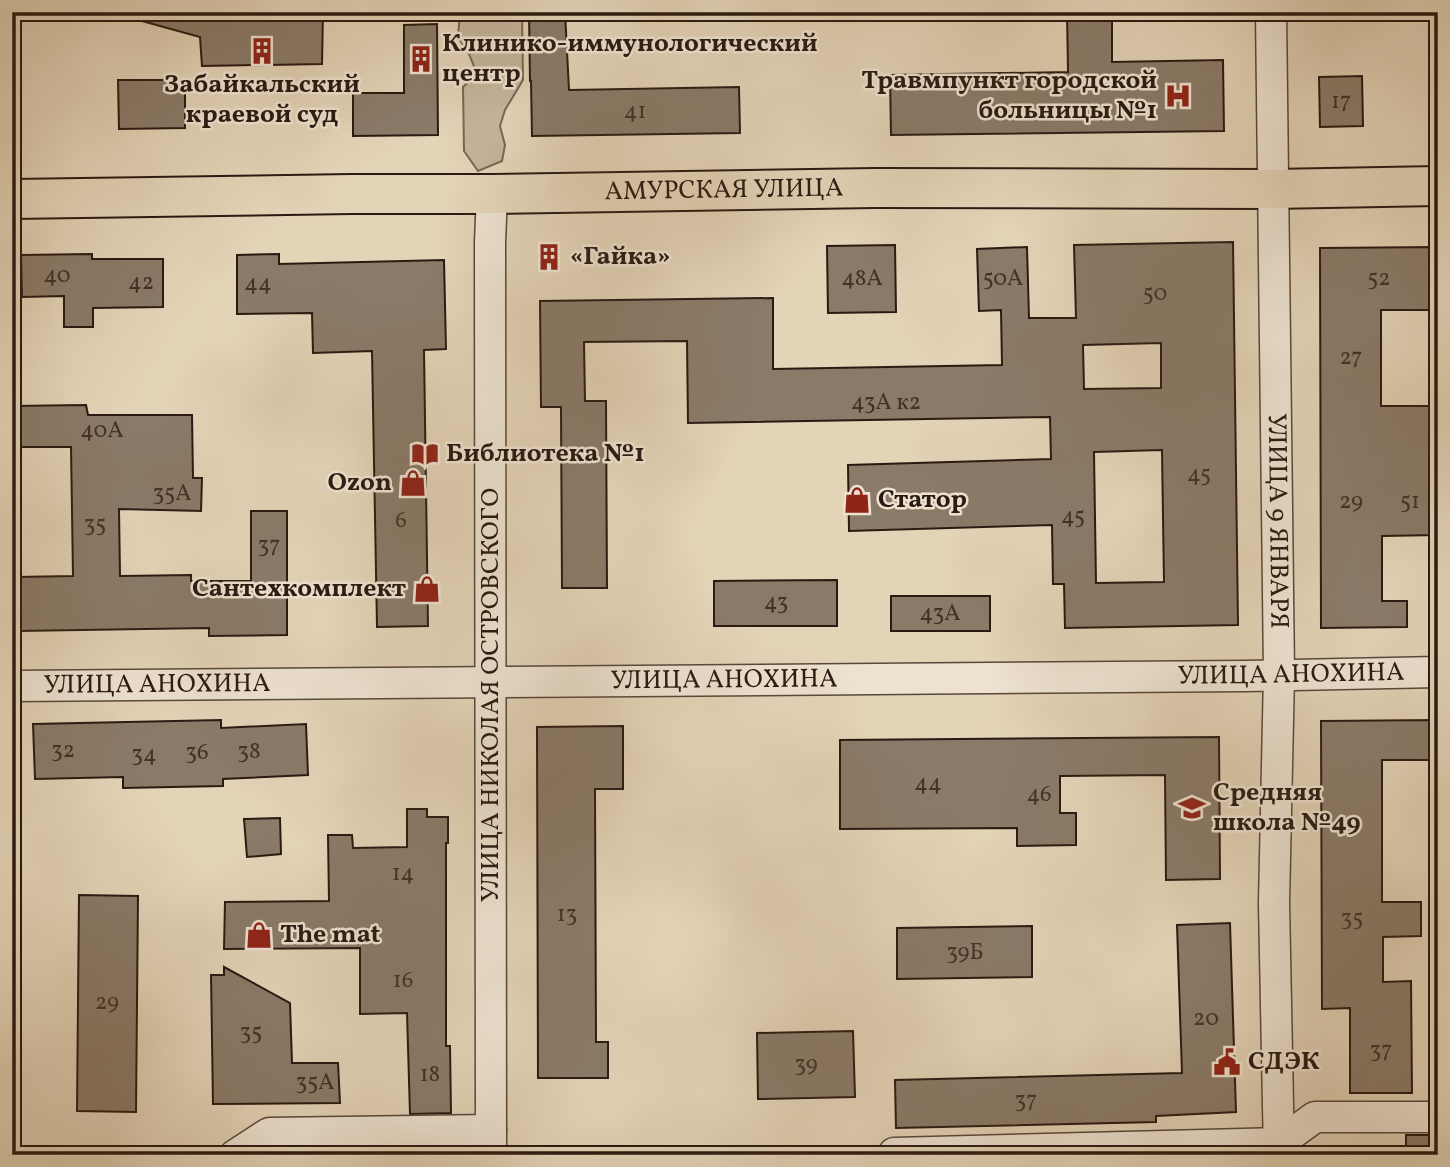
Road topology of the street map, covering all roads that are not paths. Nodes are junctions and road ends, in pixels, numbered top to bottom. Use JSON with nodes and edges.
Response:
{"nodes":[{"id":1,"x":1270,"y":12,"type":"edge"},
{"id":2,"x":1438,"y":186,"type":"edge"},
{"id":3,"x":1272,"y":189,"type":"junction"},
{"id":4,"x":492,"y":194,"type":"junction"},
{"id":5,"x":12,"y":198,"type":"edge"},
{"id":6,"x":1438,"y":672,"type":"edge"},
{"id":7,"x":1279,"y":674,"type":"junction"},
{"id":8,"x":492,"y":682,"type":"junction"},
{"id":9,"x":12,"y":686,"type":"edge"},
{"id":10,"x":1438,"y":1117,"type":"edge"},
{"id":11,"x":491,"y":1142,"type":"edge"},
{"id":12,"x":1279,"y":1149,"type":"edge"},
{"id":13,"x":894,"y":1153,"type":"edge"},
{"id":14,"x":235,"y":1155,"type":"edge"}],
"edges":[{"from":1,"to":3,"type":"street","name":"УЛИЦА 9 ЯНВАРЯ"},
{"from":2,"to":3,"type":"main road","name":"АМУРСКАЯ УЛИЦА"},
{"from":3,"to":4,"type":"main road","name":"АМУРСКАЯ УЛИЦА"},
{"from":3,"to":7,"type":"street","name":"УЛИЦА 9 ЯНВАРЯ"},
{"from":4,"to":5,"type":"main road","name":"АМУРСКАЯ УЛИЦА"},
{"from":4,"to":8,"type":"street","name":"УЛИЦА НИКОЛАЯ ОСТРОВСКОГО"},
{"from":6,"to":7,"type":"street","name":"УЛИЦА АНОХИНА"},
{"from":7,"to":8,"type":"street","name":"УЛИЦА АНОХИНА"},
{"from":7,"to":12,"type":"street","name":"УЛИЦА 9 ЯНВАРЯ"},
{"from":8,"to":9,"type":"street","name":"УЛИЦА АНОХИНА"},
{"from":8,"to":11,"type":"street","name":"УЛИЦА НИКОЛАЯ ОСТРОВСКОГО"},
{"from":10,"to":12,"type":"street"},
{"from":11,"to":14,"type":"street"},
{"from":12,"to":13,"type":"street"}]}
